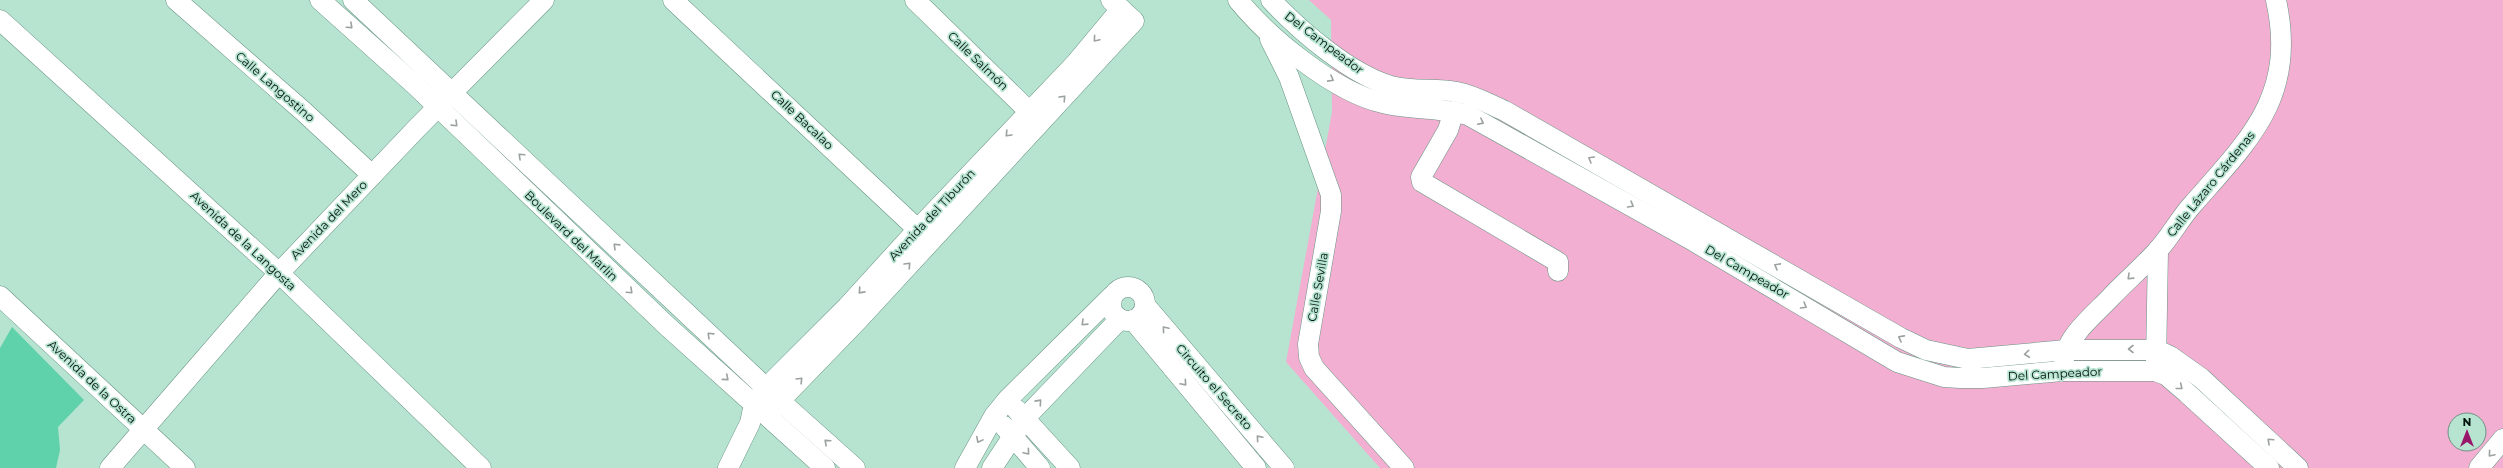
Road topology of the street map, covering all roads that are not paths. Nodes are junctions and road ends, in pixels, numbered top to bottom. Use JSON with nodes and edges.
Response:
{"nodes":[{"id":1,"x":176,"y":0,"type":"edge"},
{"id":2,"x":320,"y":0,"type":"edge"},
{"id":3,"x":353,"y":0,"type":"edge"},
{"id":4,"x":544,"y":0,"type":"edge"},
{"id":5,"x":673,"y":0,"type":"edge"},
{"id":6,"x":915,"y":0,"type":"edge"},
{"id":7,"x":1238,"y":0,"type":"edge"},
{"id":8,"x":2276,"y":0,"type":"edge"},
{"id":9,"x":1276,"y":5,"type":"edge"},
{"id":10,"x":1122,"y":10,"type":"edge"},
{"id":11,"x":0,"y":20,"type":"edge"},
{"id":12,"x":1265,"y":30,"type":"junction"},
{"id":13,"x":1315,"y":39,"type":"junction"},
{"id":14,"x":1305,"y":63,"type":"junction"},
{"id":15,"x":1289,"y":77,"type":"junction"},
{"id":16,"x":453,"y":92,"type":"junction"},
{"id":17,"x":438,"y":107,"type":"junction"},
{"id":18,"x":1454,"y":111,"type":"junction"},
{"id":19,"x":1035,"y":117,"type":"junction"},
{"id":20,"x":1614,"y":173,"type":"junction"},
{"id":21,"x":372,"y":175,"type":"junction"},
{"id":22,"x":1603,"y":190,"type":"junction"},
{"id":23,"x":924,"y":235,"type":"junction"},
{"id":24,"x":2158,"y":250,"type":"junction"},
{"id":25,"x":1558,"y":271,"type":"dead end"},
{"id":26,"x":279,"y":273,"type":"junction"},
{"id":27,"x":0,"y":296,"type":"edge"},
{"id":28,"x":1112,"y":296,"type":"junction"},
{"id":29,"x":1145,"y":305,"type":"junction"},
{"id":30,"x":1847,"y":306,"type":"junction"},
{"id":31,"x":1126,"y":320,"type":"junction"},
{"id":32,"x":1836,"y":324,"type":"junction"},
{"id":33,"x":2066,"y":350,"type":"junction"},
{"id":34,"x":2157,"y":350,"type":"junction"},
{"id":35,"x":2062,"y":371,"type":"junction"},
{"id":36,"x":2155,"y":371,"type":"junction"},
{"id":37,"x":1007,"y":400,"type":"junction"},
{"id":38,"x":763,"y":406,"type":"junction"},
{"id":39,"x":994,"y":416,"type":"junction"},
{"id":40,"x":1025,"y":418,"type":"junction"},
{"id":41,"x":143,"y":430,"type":"junction"},
{"id":42,"x":1012,"y":434,"type":"junction"},
{"id":43,"x":2503,"y":440,"type":"edge"},
{"id":44,"x":110,"y":468,"type":"edge"},
{"id":45,"x":185,"y":468,"type":"edge"},
{"id":46,"x":481,"y":468,"type":"edge"},
{"id":47,"x":728,"y":468,"type":"edge"},
{"id":48,"x":825,"y":468,"type":"edge"},
{"id":49,"x":855,"y":468,"type":"edge"},
{"id":50,"x":965,"y":468,"type":"edge"},
{"id":51,"x":992,"y":468,"type":"edge"},
{"id":52,"x":1040,"y":468,"type":"edge"},
{"id":53,"x":1070,"y":468,"type":"edge"},
{"id":54,"x":1256,"y":468,"type":"edge"},
{"id":55,"x":1284,"y":468,"type":"edge"},
{"id":56,"x":1404,"y":468,"type":"edge"},
{"id":57,"x":2269,"y":468,"type":"edge"},
{"id":58,"x":2298,"y":468,"type":"edge"},
{"id":59,"x":2479,"y":468,"type":"edge"}],
"edges":[{"from":1,"to":21,"type":"street","name":"Calle Langostino"},
{"from":2,"to":17,"type":"street","name":"Boulevard del Marlin","one_way":true},
{"from":3,"to":16,"type":"street","name":"Boulevard del Marlin"},
{"from":4,"to":16,"type":"street","name":"Avenida del Mero"},
{"from":5,"to":23,"type":"street","name":"Calle Bacalao"},
{"from":6,"to":19,"type":"street","name":"Calle Salmón"},
{"from":7,"to":12,"type":"street","name":"Del Campeador"},
{"from":8,"to":24,"type":"street","name":"Calle Lázaro Cárdenas"},
{"from":9,"to":12,"type":"street"},
{"from":9,"to":13,"type":"street","name":"Del Campeador"},
{"from":10,"to":19,"type":"street","name":"Avenida del Tiburón"},
{"from":11,"to":26,"type":"street","name":"Avenida de la Langosta"},
{"from":12,"to":14,"type":"street","name":"Del Campeador"},
{"from":12,"to":15,"type":"street","name":"Calle Sevilla"},
{"from":13,"to":14,"type":"street"},
{"from":20,"to":13,"type":"street","name":"Del Campeador","one_way":true},
{"from":14,"to":15,"type":"street"},
{"from":14,"to":18,"type":"street","name":"Del Campeador","one_way":true},
{"from":15,"to":56,"type":"street","name":"Calle Sevilla"},
{"from":16,"to":17,"type":"street","name":"Avenida del Mero"},
{"from":38,"to":16,"type":"street","name":"Boulevard del Marlin","one_way":true},
{"from":17,"to":21,"type":"street","name":"Avenida del Mero"},
{"from":17,"to":38,"type":"street","name":"Boulevard del Marlin","one_way":true},
{"from":18,"to":22,"type":"street","name":"Del Campeador","one_way":true},
{"from":18,"to":25,"type":"street"},
{"from":19,"to":23,"type":"street","name":"Avenida del Tiburón"},
{"from":20,"to":22,"type":"street"},
{"from":30,"to":20,"type":"street","name":"Del Campeador","one_way":true},
{"from":21,"to":26,"type":"street","name":"Avenida del Mero"},
{"from":22,"to":32,"type":"street","name":"Del Campeador","one_way":true},
{"from":23,"to":38,"type":"street","name":"Avenida del Tiburón"},
{"from":24,"to":33,"type":"street","name":"Calle Lázaro Cárdenas","one_way":true},
{"from":24,"to":34,"type":"street"},
{"from":26,"to":41,"type":"street","name":"Avenida del Mero"},
{"from":26,"to":46,"type":"street","name":"Avenida de la Langosta"},
{"from":27,"to":41,"type":"street","name":"Avenida de la Ostra"},
{"from":28,"to":29,"type":"street"},
{"from":28,"to":31,"type":"street"},
{"from":28,"to":37,"type":"street","one_way":true},
{"from":29,"to":31,"type":"street"},
{"from":55,"to":29,"type":"street","name":"Circuito el Secreto","one_way":true},
{"from":30,"to":32,"type":"street"},
{"from":33,"to":30,"type":"street","name":"Del Campeador","one_way":true},
{"from":40,"to":31,"type":"street","one_way":true},
{"from":31,"to":54,"type":"street","name":"Circuito el Secreto","one_way":true},
{"from":32,"to":35,"type":"street","name":"Del Campeador"},
{"from":34,"to":33,"type":"street","name":"Del Campeador","one_way":true},
{"from":33,"to":35,"type":"street","name":"Calle Lázaro Cárdenas"},
{"from":34,"to":36,"type":"street"},
{"from":58,"to":34,"type":"street","name":"Del Campeador","one_way":true},
{"from":35,"to":36,"type":"street","name":"Del Campeador"},
{"from":36,"to":57,"type":"street","name":"Del Campeador","one_way":true},
{"from":37,"to":39,"type":"street"},
{"from":37,"to":40,"type":"street"},
{"from":38,"to":47,"type":"street","name":"Avenida del Tiburón"},
{"from":38,"to":48,"type":"street","name":"Boulevard del Marlin"},
{"from":49,"to":38,"type":"street","name":"Boulevard del Marlin","one_way":true},
{"from":39,"to":42,"type":"street"},
{"from":39,"to":50,"type":"street","one_way":true},
{"from":40,"to":42,"type":"street"},
{"from":40,"to":53,"type":"street"},
{"from":41,"to":44,"type":"street","name":"Avenida del Mero"},
{"from":41,"to":45,"type":"street","name":"Avenida de la Ostra"},
{"from":42,"to":51,"type":"street"},
{"from":42,"to":52,"type":"street","one_way":true},
{"from":43,"to":59,"type":"street","one_way":true}]}
